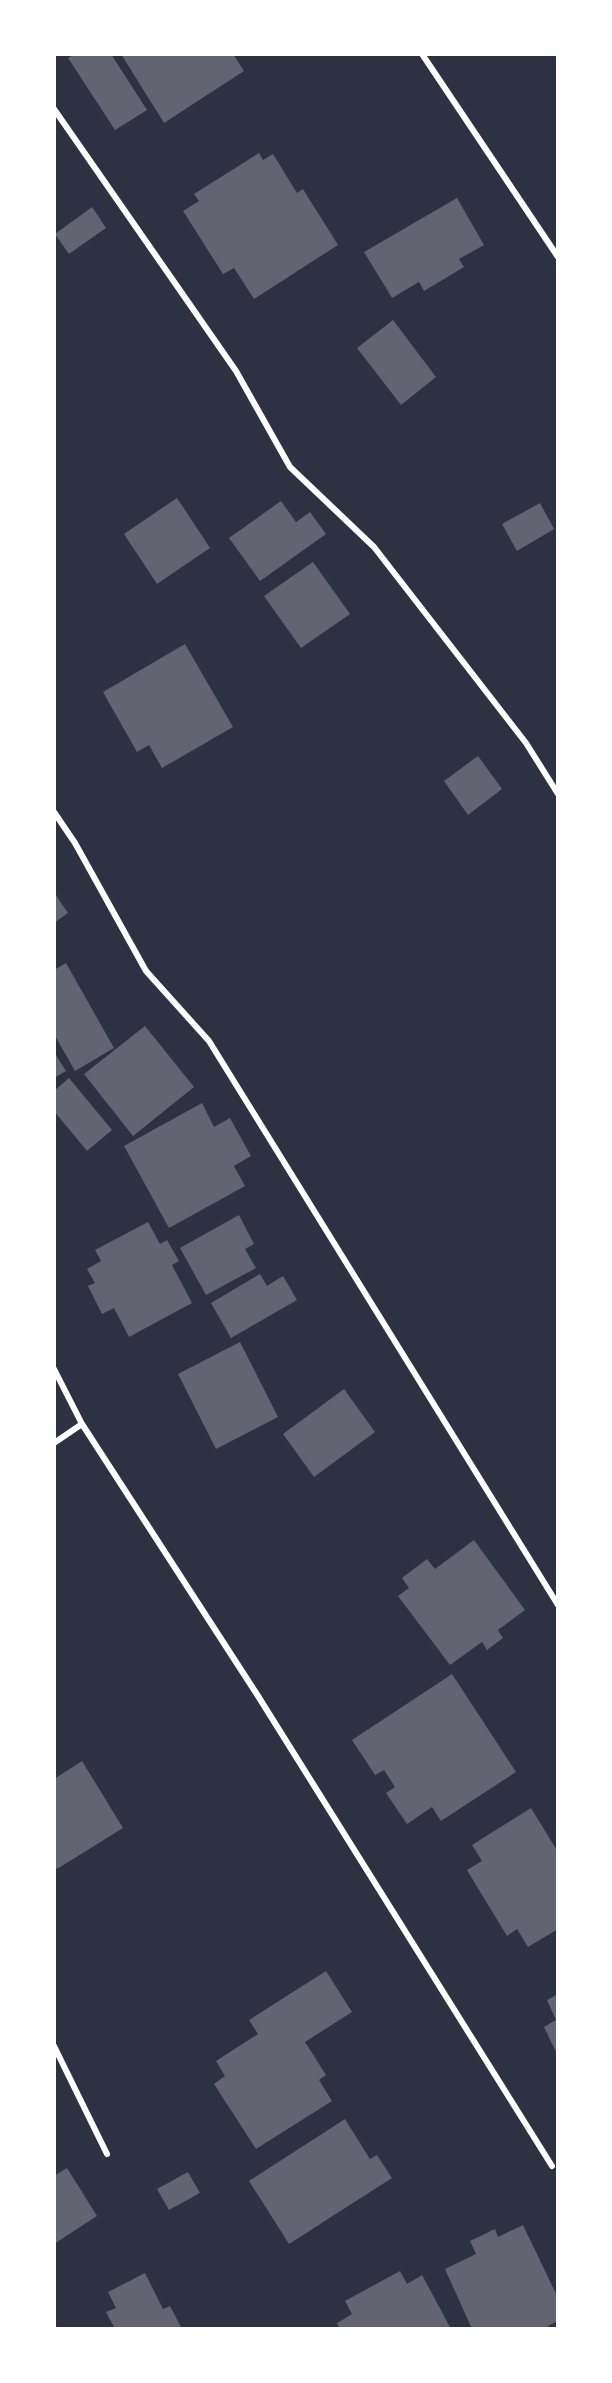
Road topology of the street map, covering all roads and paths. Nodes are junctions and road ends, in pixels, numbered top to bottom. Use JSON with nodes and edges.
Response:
{"nodes":[{"id":1,"x":422,"y":54,"type":"edge"},
{"id":2,"x":54,"y":109,"type":"edge"},
{"id":3,"x":558,"y":257,"type":"edge"},
{"id":4,"x":558,"y":794,"type":"edge"},
{"id":5,"x":54,"y":812,"type":"edge"},
{"id":6,"x":54,"y":1369,"type":"edge"},
{"id":7,"x":82,"y":1424,"type":"junction"},
{"id":8,"x":54,"y":1443,"type":"edge"},
{"id":9,"x":558,"y":1605,"type":"edge"},
{"id":10,"x":54,"y":2046,"type":"edge"},
{"id":11,"x":107,"y":2154,"type":"dead end"},
{"id":12,"x":552,"y":2166,"type":"dead end"}],
"edges":[{"from":1,"to":3,"type":"street"},
{"from":2,"to":4,"type":"street"},
{"from":5,"to":9,"type":"street"},
{"from":6,"to":7,"type":"street"},
{"from":7,"to":8,"type":"street"},
{"from":7,"to":12,"type":"street"},
{"from":10,"to":11,"type":"street"}]}
